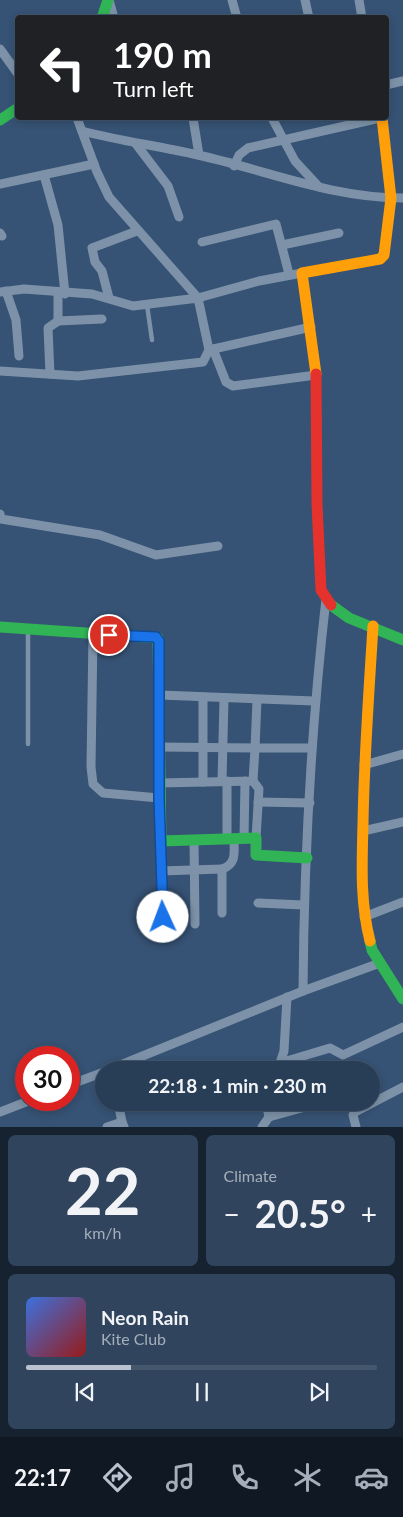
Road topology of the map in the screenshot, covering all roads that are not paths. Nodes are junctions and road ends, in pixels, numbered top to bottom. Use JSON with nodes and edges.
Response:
{"nodes":[{"id":1,"x":108,"y":0,"type":"edge"},
{"id":2,"x":232,"y":0,"type":"edge"},
{"id":3,"x":305,"y":0,"type":"edge"},
{"id":4,"x":359,"y":0,"type":"edge"},
{"id":5,"x":103,"y":15,"type":"edge"},
{"id":6,"x":113,"y":15,"type":"edge"},
{"id":7,"x":236,"y":15,"type":"edge"},
{"id":8,"x":308,"y":15,"type":"edge"},
{"id":9,"x":362,"y":15,"type":"edge"},
{"id":10,"x":0,"y":49,"type":"edge"},
{"id":11,"x":15,"y":70,"type":"edge"},
{"id":12,"x":403,"y":80,"type":"edge"},
{"id":13,"x":389,"y":84,"type":"edge"},
{"id":14,"x":15,"y":110,"type":"edge"},
{"id":15,"x":0,"y":120,"type":"edge"},
{"id":16,"x":15,"y":120,"type":"edge"},
{"id":17,"x":77,"y":120,"type":"edge"},
{"id":18,"x":193,"y":120,"type":"edge"},
{"id":19,"x":273,"y":120,"type":"edge"},
{"id":20,"x":372,"y":120,"type":"edge"},
{"id":21,"x":381,"y":120,"type":"edge"},
{"id":22,"x":0,"y":129,"type":"edge"},
{"id":23,"x":82,"y":131,"type":"junction"},
{"id":24,"x":282,"y":140,"type":"junction"},
{"id":25,"x":136,"y":144,"type":"junction"},
{"id":26,"x":199,"y":155,"type":"junction"},
{"id":27,"x":94,"y":164,"type":"junction"},
{"id":28,"x":234,"y":166,"type":"junction"},
{"id":29,"x":44,"y":175,"type":"junction"},
{"id":30,"x":0,"y":184,"type":"edge"},
{"id":31,"x":319,"y":187,"type":"junction"},
{"id":32,"x":397,"y":198,"type":"edge"},
{"id":33,"x":179,"y":217,"type":"dead end"},
{"id":34,"x":137,"y":231,"type":"junction"},
{"id":35,"x":339,"y":233,"type":"dead end"},
{"id":36,"x":202,"y":242,"type":"dead end"},
{"id":37,"x":282,"y":245,"type":"junction"},
{"id":38,"x":302,"y":273,"type":"junction"},
{"id":39,"x":289,"y":274,"type":"junction"},
{"id":40,"x":3,"y":292,"type":"edge"},
{"id":41,"x":62,"y":293,"type":"junction"},
{"id":42,"x":109,"y":298,"type":"junction"},
{"id":43,"x":198,"y":298,"type":"junction"},
{"id":44,"x":147,"y":305,"type":"junction"},
{"id":45,"x":102,"y":319,"type":"dead end"},
{"id":46,"x":58,"y":321,"type":"junction"},
{"id":47,"x":311,"y":327,"type":"junction"},
{"id":48,"x":152,"y":340,"type":"dead end"},
{"id":49,"x":211,"y":350,"type":"junction"},
{"id":50,"x":19,"y":356,"type":"dead end"},
{"id":51,"x":0,"y":371,"type":"edge"},
{"id":52,"x":50,"y":374,"type":"junction"},
{"id":53,"x":316,"y":376,"type":"junction"},
{"id":54,"x":0,"y":514,"type":"edge"},
{"id":55,"x":218,"y":546,"type":"dead end"},
{"id":56,"x":326,"y":599,"type":"junction"},
{"id":57,"x":373,"y":626,"type":"junction"},
{"id":58,"x":0,"y":627,"type":"edge"},
{"id":59,"x":28,"y":630,"type":"junction"},
{"id":60,"x":93,"y":634,"type":"junction"},
{"id":61,"x":403,"y":640,"type":"edge"},
{"id":62,"x":160,"y":695,"type":"junction"},
{"id":63,"x":203,"y":698,"type":"junction"},
{"id":64,"x":224,"y":699,"type":"junction"},
{"id":65,"x":257,"y":700,"type":"junction"},
{"id":66,"x":314,"y":701,"type":"junction"},
{"id":67,"x":28,"y":744,"type":"dead end"},
{"id":68,"x":159,"y":747,"type":"junction"},
{"id":69,"x":202,"y":748,"type":"junction"},
{"id":70,"x":222,"y":748,"type":"junction"},
{"id":71,"x":255,"y":748,"type":"junction"},
{"id":72,"x":312,"y":748,"type":"junction"},
{"id":73,"x":403,"y":754,"type":"edge"},
{"id":74,"x":364,"y":765,"type":"junction"},
{"id":75,"x":224,"y":781,"type":"junction"},
{"id":76,"x":249,"y":781,"type":"junction"},
{"id":77,"x":203,"y":782,"type":"junction"},
{"id":78,"x":159,"y":783,"type":"junction"},
{"id":79,"x":159,"y":798,"type":"junction"},
{"id":80,"x":258,"y":802,"type":"junction"},
{"id":81,"x":310,"y":802,"type":"junction"},
{"id":82,"x":403,"y":822,"type":"edge"},
{"id":83,"x":362,"y":831,"type":"junction"},
{"id":84,"x":240,"y":839,"type":"junction"},
{"id":85,"x":194,"y":840,"type":"junction"},
{"id":86,"x":161,"y":841,"type":"junction"},
{"id":87,"x":307,"y":858,"type":"junction"},
{"id":88,"x":222,"y":869,"type":"junction"},
{"id":89,"x":194,"y":870,"type":"junction"},
{"id":90,"x":162,"y":871,"type":"junction"},
{"id":91,"x":403,"y":902,"type":"edge"},
{"id":92,"x":258,"y":903,"type":"dead end"},
{"id":93,"x":304,"y":905,"type":"junction"},
{"id":94,"x":222,"y":913,"type":"dead end"},
{"id":95,"x":163,"y":917,"type":"dead end"},
{"id":96,"x":364,"y":917,"type":"junction"},
{"id":97,"x":195,"y":924,"type":"dead end"},
{"id":98,"x":380,"y":964,"type":"junction"},
{"id":99,"x":303,"y":991,"type":"junction"},
{"id":100,"x":287,"y":997,"type":"junction"},
{"id":101,"x":403,"y":999,"type":"edge"},
{"id":102,"x":403,"y":1027,"type":"edge"},
{"id":103,"x":131,"y":1061,"type":"edge"},
{"id":104,"x":281,"y":1061,"type":"edge"},
{"id":105,"x":287,"y":1061,"type":"edge"},
{"id":106,"x":95,"y":1075,"type":"edge"},
{"id":107,"x":80,"y":1081,"type":"edge"},
{"id":108,"x":403,"y":1087,"type":"edge"},
{"id":109,"x":15,"y":1106,"type":"edge"},
{"id":110,"x":120,"y":1111,"type":"edge"},
{"id":111,"x":268,"y":1111,"type":"edge"},
{"id":112,"x":291,"y":1111,"type":"edge"},
{"id":113,"x":0,"y":1112,"type":"edge"},
{"id":114,"x":269,"y":1117,"type":"junction"},
{"id":115,"x":123,"y":1125,"type":"edge"},
{"id":116,"x":108,"y":1127,"type":"edge"},
{"id":117,"x":262,"y":1127,"type":"edge"},
{"id":118,"x":356,"y":1127,"type":"edge"}],
"edges":[{"from":1,"to":5,"type":"street"},
{"from":1,"to":6,"type":"street"},
{"from":2,"to":7,"type":"street"},
{"from":3,"to":8,"type":"street"},
{"from":4,"to":9,"type":"street"},
{"from":10,"to":11,"type":"street"},
{"from":12,"to":13,"type":"street"},
{"from":14,"to":15,"type":"street"},
{"from":16,"to":22,"type":"street"},
{"from":17,"to":23,"type":"street"},
{"from":18,"to":26,"type":"street"},
{"from":19,"to":24,"type":"street"},
{"from":20,"to":24,"type":"street"},
{"from":21,"to":32,"type":"street"},
{"from":23,"to":25,"type":"street"},
{"from":23,"to":27,"type":"street"},
{"from":24,"to":28,"type":"street"},
{"from":24,"to":31,"type":"street"},
{"from":25,"to":26,"type":"street"},
{"from":25,"to":33,"type":"street"},
{"from":26,"to":28,"type":"street"},
{"from":27,"to":29,"type":"street"},
{"from":27,"to":34,"type":"street"},
{"from":28,"to":31,"type":"street"},
{"from":29,"to":30,"type":"street"},
{"from":29,"to":41,"type":"street"},
{"from":31,"to":32,"type":"street"},
{"from":32,"to":38,"type":"street"},
{"from":34,"to":42,"type":"street"},
{"from":34,"to":43,"type":"street"},
{"from":35,"to":37,"type":"street"},
{"from":36,"to":37,"type":"street"},
{"from":37,"to":39,"type":"street"},
{"from":38,"to":39,"type":"street"},
{"from":38,"to":47,"type":"street"},
{"from":39,"to":43,"type":"street"},
{"from":40,"to":41,"type":"street"},
{"from":40,"to":50,"type":"street"},
{"from":41,"to":42,"type":"street"},
{"from":41,"to":46,"type":"street"},
{"from":42,"to":44,"type":"street"},
{"from":43,"to":44,"type":"street"},
{"from":43,"to":49,"type":"street"},
{"from":44,"to":48,"type":"lane"},
{"from":45,"to":46,"type":"street"},
{"from":46,"to":52,"type":"street"},
{"from":47,"to":49,"type":"street"},
{"from":47,"to":53,"type":"street"},
{"from":49,"to":52,"type":"street"},
{"from":49,"to":53,"type":"street"},
{"from":51,"to":52,"type":"street"},
{"from":53,"to":56,"type":"street"},
{"from":54,"to":55,"type":"street"},
{"from":56,"to":57,"type":"street"},
{"from":56,"to":66,"type":"street"},
{"from":57,"to":61,"type":"street"},
{"from":57,"to":74,"type":"street"},
{"from":58,"to":59,"type":"street"},
{"from":59,"to":60,"type":"street"},
{"from":59,"to":67,"type":"lane"},
{"from":60,"to":62,"type":"street"},
{"from":60,"to":79,"type":"street"},
{"from":62,"to":63,"type":"street"},
{"from":62,"to":68,"type":"street"},
{"from":63,"to":64,"type":"street"},
{"from":63,"to":69,"type":"street"},
{"from":64,"to":65,"type":"street"},
{"from":64,"to":70,"type":"street"},
{"from":65,"to":66,"type":"street"},
{"from":65,"to":71,"type":"street"},
{"from":66,"to":72,"type":"street"},
{"from":68,"to":69,"type":"street"},
{"from":68,"to":78,"type":"street"},
{"from":69,"to":70,"type":"street"},
{"from":69,"to":77,"type":"street"},
{"from":70,"to":71,"type":"street"},
{"from":70,"to":75,"type":"street"},
{"from":71,"to":72,"type":"street"},
{"from":71,"to":76,"type":"street"},
{"from":72,"to":81,"type":"street"},
{"from":73,"to":74,"type":"street"},
{"from":74,"to":83,"type":"street"},
{"from":75,"to":76,"type":"street"},
{"from":75,"to":77,"type":"street"},
{"from":75,"to":84,"type":"street"},
{"from":76,"to":80,"type":"street"},
{"from":76,"to":84,"type":"street"},
{"from":77,"to":78,"type":"street"},
{"from":78,"to":79,"type":"street"},
{"from":79,"to":86,"type":"street"},
{"from":80,"to":81,"type":"street"},
{"from":80,"to":84,"type":"street"},
{"from":81,"to":87,"type":"street"},
{"from":82,"to":83,"type":"street"},
{"from":83,"to":96,"type":"street"},
{"from":84,"to":85,"type":"street"},
{"from":84,"to":87,"type":"street"},
{"from":84,"to":88,"type":"street"},
{"from":85,"to":86,"type":"street"},
{"from":85,"to":89,"type":"street"},
{"from":86,"to":90,"type":"street"},
{"from":87,"to":93,"type":"street"},
{"from":88,"to":89,"type":"street"},
{"from":88,"to":94,"type":"street"},
{"from":89,"to":90,"type":"street"},
{"from":89,"to":97,"type":"street"},
{"from":90,"to":95,"type":"street"},
{"from":91,"to":96,"type":"street"},
{"from":92,"to":93,"type":"street"},
{"from":93,"to":99,"type":"street"},
{"from":96,"to":98,"type":"street"},
{"from":98,"to":99,"type":"street"},
{"from":98,"to":101,"type":"street"},
{"from":99,"to":100,"type":"street"},
{"from":100,"to":103,"type":"street"},
{"from":100,"to":104,"type":"street"},
{"from":102,"to":105,"type":"street"},
{"from":106,"to":107,"type":"street"},
{"from":108,"to":118,"type":"street"},
{"from":109,"to":113,"type":"street"},
{"from":110,"to":115,"type":"street"},
{"from":111,"to":114,"type":"street"},
{"from":112,"to":114,"type":"street"},
{"from":114,"to":117,"type":"street"},
{"from":115,"to":116,"type":"street"}]}
